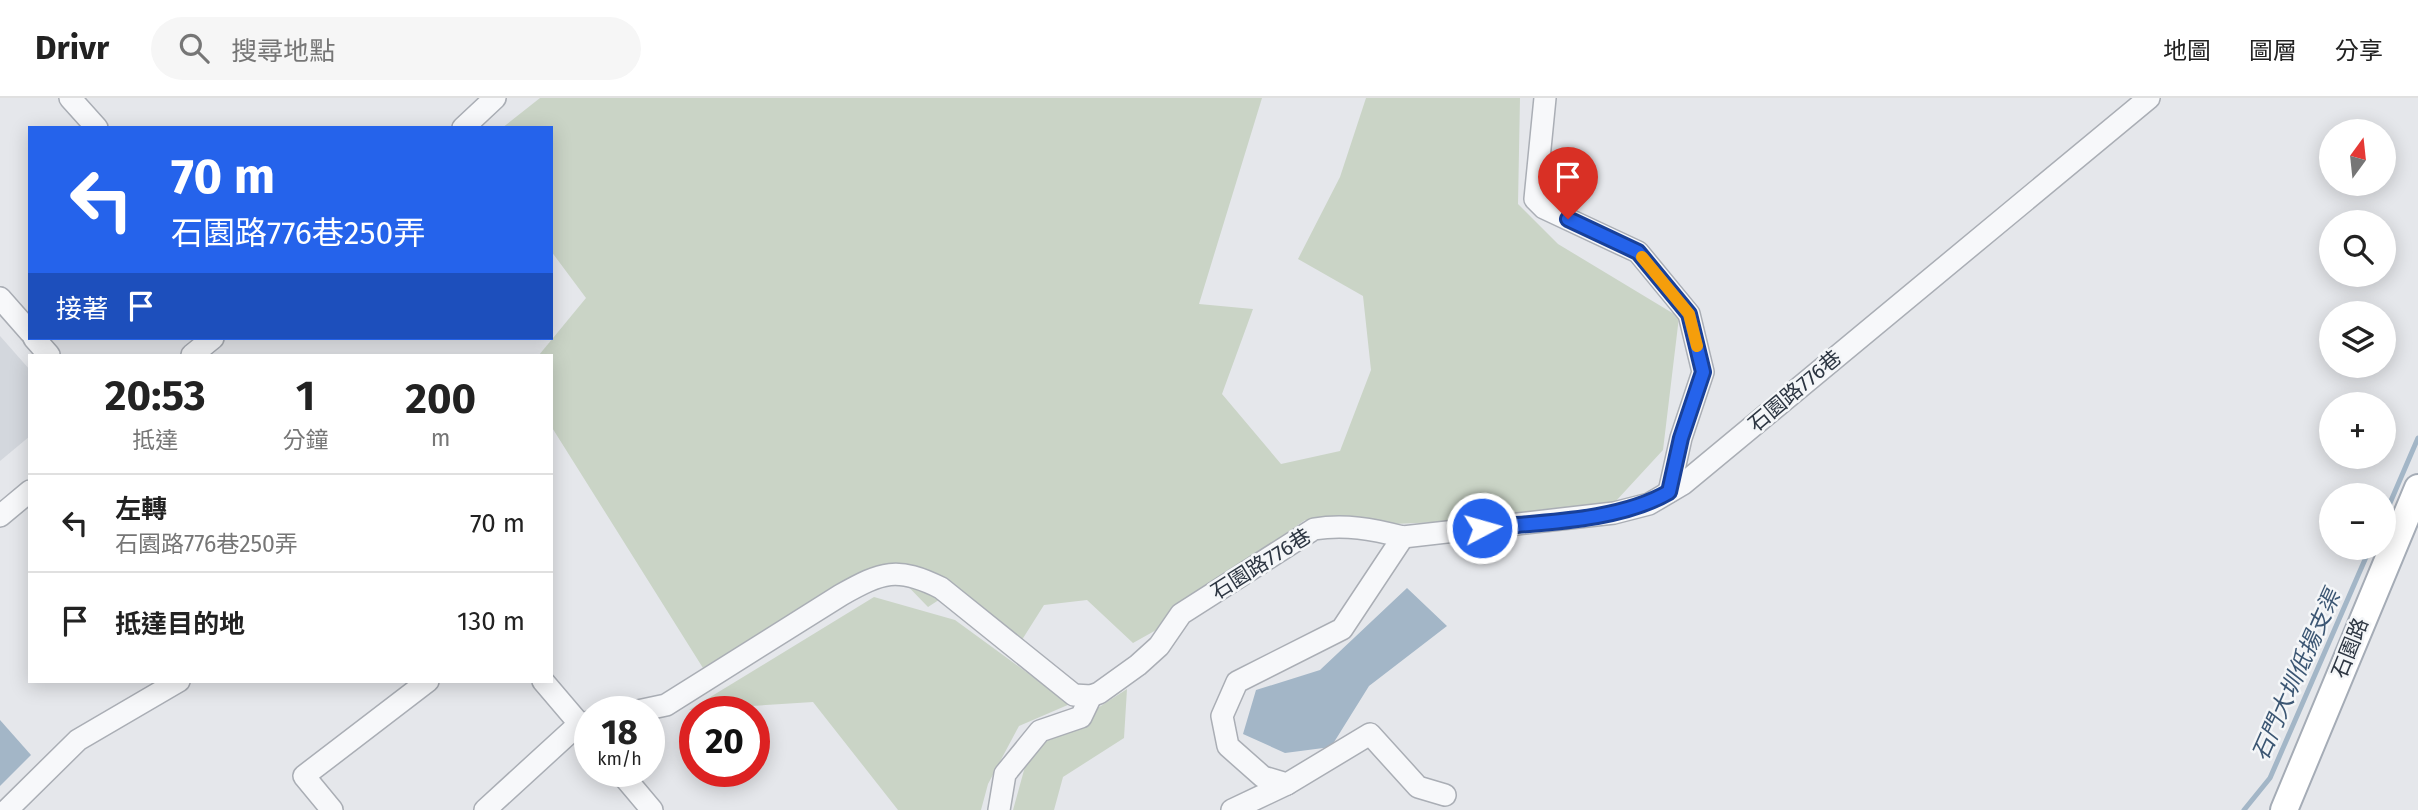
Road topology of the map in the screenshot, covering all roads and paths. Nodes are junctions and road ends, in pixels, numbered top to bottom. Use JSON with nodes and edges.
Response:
{"nodes":[{"id":1,"x":70,"y":98,"type":"edge"},
{"id":2,"x":495,"y":98,"type":"edge"},
{"id":3,"x":1545,"y":98,"type":"edge"},
{"id":4,"x":2149,"y":98,"type":"edge"},
{"id":5,"x":94,"y":126,"type":"edge"},
{"id":6,"x":465,"y":126,"type":"edge"},
{"id":7,"x":0,"y":298,"type":"edge"},
{"id":8,"x":28,"y":330,"type":"edge"},
{"id":9,"x":36,"y":340,"type":"edge"},
{"id":10,"x":211,"y":340,"type":"edge"},
{"id":11,"x":48,"y":354,"type":"edge"},
{"id":12,"x":193,"y":354,"type":"edge"},
{"id":13,"x":2418,"y":488,"type":"edge"},
{"id":14,"x":1669,"y":492,"type":"junction"},
{"id":15,"x":28,"y":493,"type":"edge"},
{"id":16,"x":0,"y":516,"type":"edge"},
{"id":17,"x":1403,"y":537,"type":"junction"},
{"id":18,"x":176,"y":683,"type":"edge"},
{"id":19,"x":425,"y":683,"type":"edge"},
{"id":20,"x":544,"y":683,"type":"edge"},
{"id":21,"x":1091,"y":696,"type":"junction"},
{"id":22,"x":665,"y":705,"type":"edge"},
{"id":23,"x":574,"y":714,"type":"edge"},
{"id":24,"x":574,"y":737,"type":"edge"},
{"id":25,"x":1287,"y":784,"type":"junction"},
{"id":26,"x":633,"y":787,"type":"edge"},
{"id":27,"x":1445,"y":794,"type":"dead end"},
{"id":28,"x":7,"y":810,"type":"edge"},
{"id":29,"x":332,"y":810,"type":"edge"},
{"id":30,"x":485,"y":810,"type":"edge"},
{"id":31,"x":652,"y":810,"type":"edge"},
{"id":32,"x":999,"y":810,"type":"edge"},
{"id":33,"x":1232,"y":810,"type":"edge"},
{"id":34,"x":2284,"y":810,"type":"edge"}],
"edges":[{"from":1,"to":5,"type":"lane"},
{"from":2,"to":6,"type":"lane"},
{"from":3,"to":14,"type":"lane"},
{"from":4,"to":14,"type":"lane","name":"石園路776巷"},
{"from":7,"to":8,"type":"lane"},
{"from":9,"to":11,"type":"lane"},
{"from":10,"to":12,"type":"lane"},
{"from":13,"to":34,"type":"main road","name":"石園路"},
{"from":14,"to":17,"type":"lane","name":"石園路776巷"},
{"from":15,"to":16,"type":"lane"},
{"from":17,"to":21,"type":"lane","name":"石園路776巷"},
{"from":17,"to":25,"type":"lane"},
{"from":18,"to":28,"type":"lane"},
{"from":19,"to":29,"type":"lane"},
{"from":20,"to":23,"type":"lane"},
{"from":21,"to":22,"type":"lane"},
{"from":21,"to":32,"type":"lane","name":"石園路776巷"},
{"from":24,"to":30,"type":"lane"},
{"from":25,"to":27,"type":"lane"},
{"from":25,"to":33,"type":"lane"},
{"from":26,"to":31,"type":"lane"}]}
